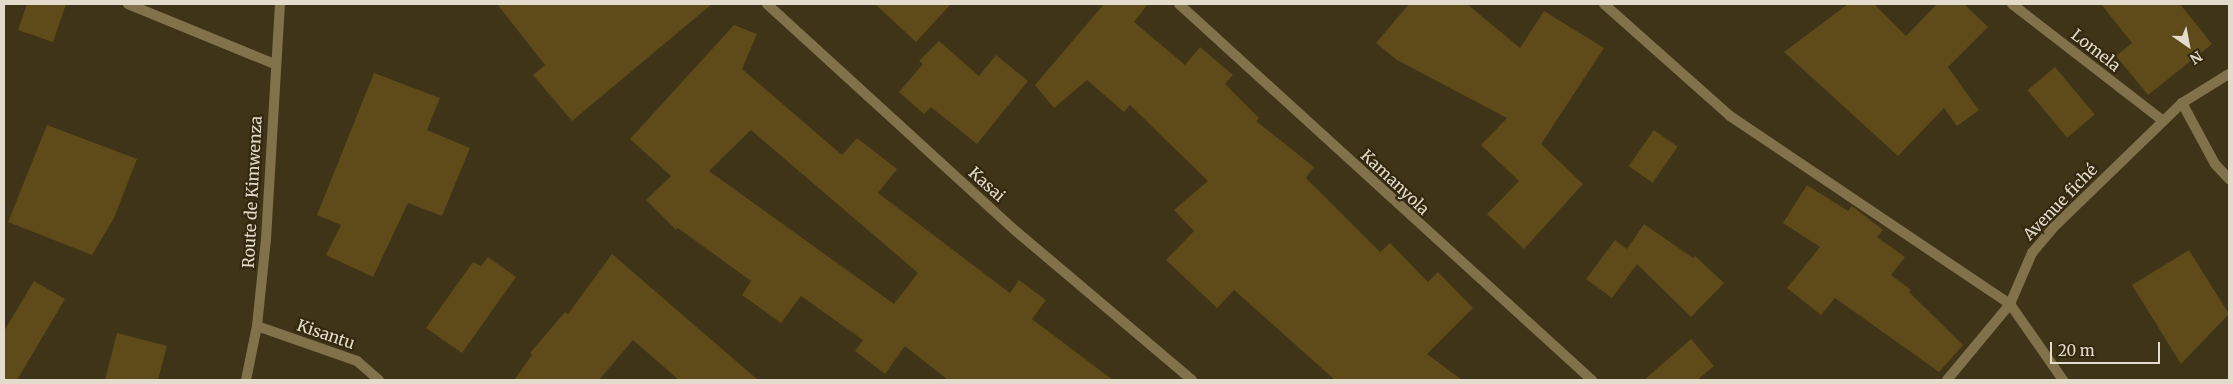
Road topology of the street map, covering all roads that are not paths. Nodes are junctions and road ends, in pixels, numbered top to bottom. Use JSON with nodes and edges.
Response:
{"nodes":[{"id":1,"x":128,"y":4,"type":"edge"},
{"id":2,"x":280,"y":4,"type":"edge"},
{"id":3,"x":767,"y":4,"type":"edge"},
{"id":4,"x":1179,"y":4,"type":"edge"},
{"id":5,"x":1604,"y":4,"type":"edge"},
{"id":6,"x":2012,"y":4,"type":"edge"},
{"id":7,"x":274,"y":64,"type":"junction"},
{"id":8,"x":2229,"y":74,"type":"edge"},
{"id":9,"x":2182,"y":103,"type":"junction"},
{"id":10,"x":2162,"y":120,"type":"junction"},
{"id":11,"x":2229,"y":179,"type":"edge"},
{"id":12,"x":2010,"y":304,"type":"junction"},
{"id":13,"x":257,"y":326,"type":"junction"},
{"id":14,"x":246,"y":380,"type":"edge"},
{"id":15,"x":379,"y":380,"type":"edge"},
{"id":16,"x":1192,"y":380,"type":"edge"},
{"id":17,"x":1592,"y":380,"type":"edge"},
{"id":18,"x":1948,"y":380,"type":"edge"},
{"id":19,"x":2063,"y":380,"type":"edge"}],
"edges":[{"from":1,"to":7,"type":"street"},
{"from":2,"to":7,"type":"street","name":"Route de Kimwenza"},
{"from":3,"to":16,"type":"street","name":"Kasai"},
{"from":4,"to":17,"type":"street","name":"Kamanyola"},
{"from":5,"to":12,"type":"street"},
{"from":6,"to":10,"type":"street","name":"Lomela"},
{"from":7,"to":13,"type":"street","name":"Route de Kimwenza"},
{"from":8,"to":9,"type":"street","name":"Avenue fiché"},
{"from":9,"to":10,"type":"street","name":"Avenue fiché"},
{"from":9,"to":11,"type":"street"},
{"from":10,"to":12,"type":"street","name":"Avenue fiché"},
{"from":12,"to":18,"type":"street","name":"Avenue fiché"},
{"from":12,"to":19,"type":"street"},
{"from":13,"to":14,"type":"street","name":"Route de Kimwenza"},
{"from":13,"to":15,"type":"street","name":"Kisantu"}]}
